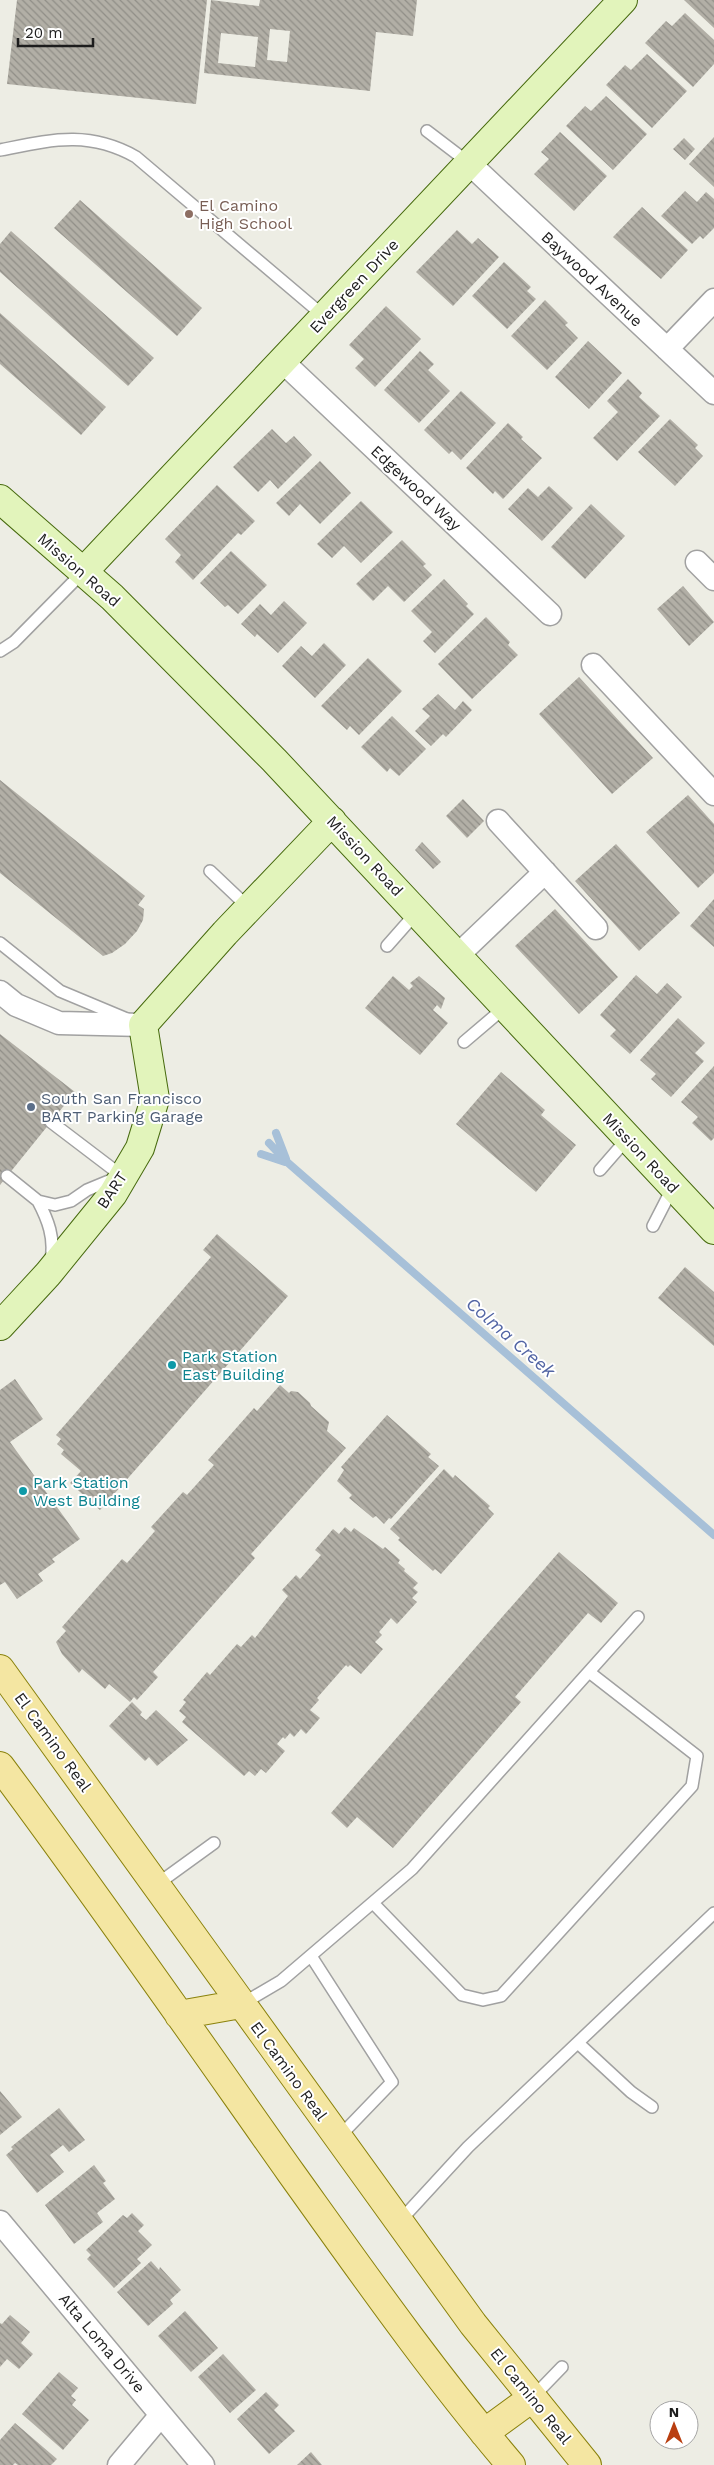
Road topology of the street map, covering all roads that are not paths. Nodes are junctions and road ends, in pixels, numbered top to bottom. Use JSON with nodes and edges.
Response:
{"nodes":[{"id":1,"x":623,"y":0,"type":"edge"},
{"id":2,"x":427,"y":131,"type":"dead end"},
{"id":3,"x":0,"y":150,"type":"edge"},
{"id":4,"x":470,"y":164,"type":"junction"},
{"id":5,"x":714,"y":300,"type":"edge"},
{"id":6,"x":325,"y":317,"type":"junction"},
{"id":7,"x":667,"y":349,"type":"junction"},
{"id":8,"x":283,"y":362,"type":"junction"},
{"id":9,"x":714,"y":393,"type":"edge"},
{"id":10,"x":0,"y":499,"type":"edge"},
{"id":11,"x":697,"y":562,"type":"dead end"},
{"id":12,"x":84,"y":571,"type":"junction"},
{"id":13,"x":714,"y":579,"type":"edge"},
{"id":14,"x":550,"y":614,"type":"dead end"},
{"id":15,"x":0,"y":652,"type":"edge"},
{"id":16,"x":593,"y":666,"type":"dead end"},
{"id":17,"x":714,"y":794,"type":"edge"},
{"id":18,"x":332,"y":821,"type":"junction"},
{"id":19,"x":498,"y":821,"type":"dead end"},
{"id":20,"x":210,"y":871,"type":"dead end"},
{"id":21,"x":545,"y":872,"type":"junction"},
{"id":22,"x":249,"y":908,"type":"junction"},
{"id":23,"x":417,"y":912,"type":"junction"},
{"id":24,"x":596,"y":928,"type":"dead end"},
{"id":25,"x":0,"y":944,"type":"edge"},
{"id":26,"x":387,"y":946,"type":"dead end"},
{"id":27,"x":457,"y":956,"type":"junction"},
{"id":28,"x":0,"y":992,"type":"edge"},
{"id":29,"x":504,"y":1008,"type":"junction"},
{"id":30,"x":143,"y":1026,"type":"junction"},
{"id":31,"x":464,"y":1042,"type":"dead end"},
{"id":32,"x":51,"y":1122,"type":"dead end"},
{"id":33,"x":627,"y":1139,"type":"junction"},
{"id":34,"x":600,"y":1170,"type":"dead end"},
{"id":35,"x":7,"y":1176,"type":"dead end"},
{"id":36,"x":122,"y":1176,"type":"junction"},
{"id":37,"x":673,"y":1187,"type":"junction"},
{"id":38,"x":38,"y":1201,"type":"junction"},
{"id":39,"x":653,"y":1226,"type":"dead end"},
{"id":40,"x":714,"y":1230,"type":"edge"},
{"id":41,"x":48,"y":1274,"type":"junction"},
{"id":42,"x":0,"y":1326,"type":"edge"},
{"id":43,"x":638,"y":1617,"type":"dead end"},
{"id":44,"x":0,"y":1669,"type":"edge"},
{"id":45,"x":589,"y":1672,"type":"junction"},
{"id":46,"x":0,"y":1766,"type":"edge"},
{"id":47,"x":214,"y":1843,"type":"dead end"},
{"id":48,"x":156,"y":1885,"type":"junction"},
{"id":49,"x":373,"y":1903,"type":"junction"},
{"id":50,"x":714,"y":1913,"type":"edge"},
{"id":51,"x":311,"y":1956,"type":"junction"},
{"id":52,"x":241,"y":2004,"type":"junction"},
{"id":53,"x":179,"y":2015,"type":"junction"},
{"id":54,"x":578,"y":2043,"type":"junction"},
{"id":55,"x":652,"y":2107,"type":"dead end"},
{"id":56,"x":338,"y":2138,"type":"junction"},
{"id":57,"x":0,"y":2222,"type":"edge"},
{"id":58,"x":399,"y":2222,"type":"junction"},
{"id":59,"x":562,"y":2366,"type":"dead end"},
{"id":60,"x":532,"y":2398,"type":"junction"},
{"id":61,"x":161,"y":2415,"type":"junction"},
{"id":62,"x":484,"y":2433,"type":"junction"},
{"id":63,"x":119,"y":2465,"type":"edge"},
{"id":64,"x":204,"y":2465,"type":"edge"},
{"id":65,"x":511,"y":2465,"type":"edge"},
{"id":66,"x":588,"y":2465,"type":"edge"}],
"edges":[{"from":1,"to":4,"type":"street","name":"Evergreen Drive"},
{"from":2,"to":4,"type":"lane"},
{"from":3,"to":6,"type":"lane"},
{"from":4,"to":6,"type":"street","name":"Evergreen Drive"},
{"from":4,"to":7,"type":"street","name":"Baywood Avenue"},
{"from":5,"to":7,"type":"street"},
{"from":6,"to":8,"type":"street","name":"Evergreen Drive"},
{"from":7,"to":9,"type":"street","name":"Baywood Avenue"},
{"from":8,"to":12,"type":"street","name":"Evergreen Drive"},
{"from":8,"to":14,"type":"street","name":"Edgewood Way"},
{"from":10,"to":12,"type":"street","name":"Mission Road"},
{"from":11,"to":13,"type":"street"},
{"from":12,"to":15,"type":"lane"},
{"from":12,"to":18,"type":"street","name":"Mission Road"},
{"from":16,"to":17,"type":"street"},
{"from":18,"to":22,"type":"street"},
{"from":18,"to":23,"type":"street","name":"Mission Road"},
{"from":19,"to":21,"type":"street"},
{"from":20,"to":22,"type":"lane"},
{"from":21,"to":24,"type":"street"},
{"from":21,"to":27,"type":"street"},
{"from":22,"to":30,"type":"street"},
{"from":23,"to":26,"type":"lane"},
{"from":23,"to":27,"type":"street","name":"Mission Road"},
{"from":25,"to":30,"type":"lane"},
{"from":27,"to":29,"type":"street","name":"Mission Road"},
{"from":28,"to":30,"type":"street"},
{"from":29,"to":31,"type":"lane"},
{"from":29,"to":33,"type":"street","name":"Mission Road"},
{"from":30,"to":36,"type":"street","name":"BART"},
{"from":32,"to":36,"type":"lane"},
{"from":33,"to":34,"type":"lane"},
{"from":33,"to":37,"type":"street","name":"Mission Road"},
{"from":35,"to":38,"type":"lane"},
{"from":36,"to":38,"type":"lane"},
{"from":36,"to":41,"type":"street","name":"BART"},
{"from":37,"to":39,"type":"lane"},
{"from":37,"to":40,"type":"street","name":"Mission Road"},
{"from":38,"to":41,"type":"lane"},
{"from":41,"to":42,"type":"street","name":"BART"},
{"from":43,"to":45,"type":"lane"},
{"from":44,"to":48,"type":"main road","name":"El Camino Real"},
{"from":45,"to":49,"type":"lane"},
{"from":45,"to":49,"type":"lane"},
{"from":46,"to":53,"type":"main road"},
{"from":47,"to":48,"type":"lane"},
{"from":48,"to":52,"type":"main road","name":"El Camino Real"},
{"from":49,"to":51,"type":"lane"},
{"from":50,"to":54,"type":"lane"},
{"from":51,"to":52,"type":"lane"},
{"from":51,"to":56,"type":"lane"},
{"from":52,"to":53,"type":"main road"},
{"from":52,"to":56,"type":"main road","name":"El Camino Real"},
{"from":53,"to":62,"type":"main road"},
{"from":54,"to":55,"type":"lane"},
{"from":54,"to":58,"type":"lane"},
{"from":56,"to":58,"type":"main road","name":"El Camino Real"},
{"from":57,"to":61,"type":"street","name":"Alta Loma Drive"},
{"from":58,"to":60,"type":"main road","name":"El Camino Real"},
{"from":59,"to":60,"type":"lane"},
{"from":60,"to":62,"type":"main road"},
{"from":60,"to":66,"type":"main road","name":"El Camino Real"},
{"from":61,"to":63,"type":"street"},
{"from":61,"to":64,"type":"street","name":"Alta Loma Drive"},
{"from":62,"to":65,"type":"main road"}]}
